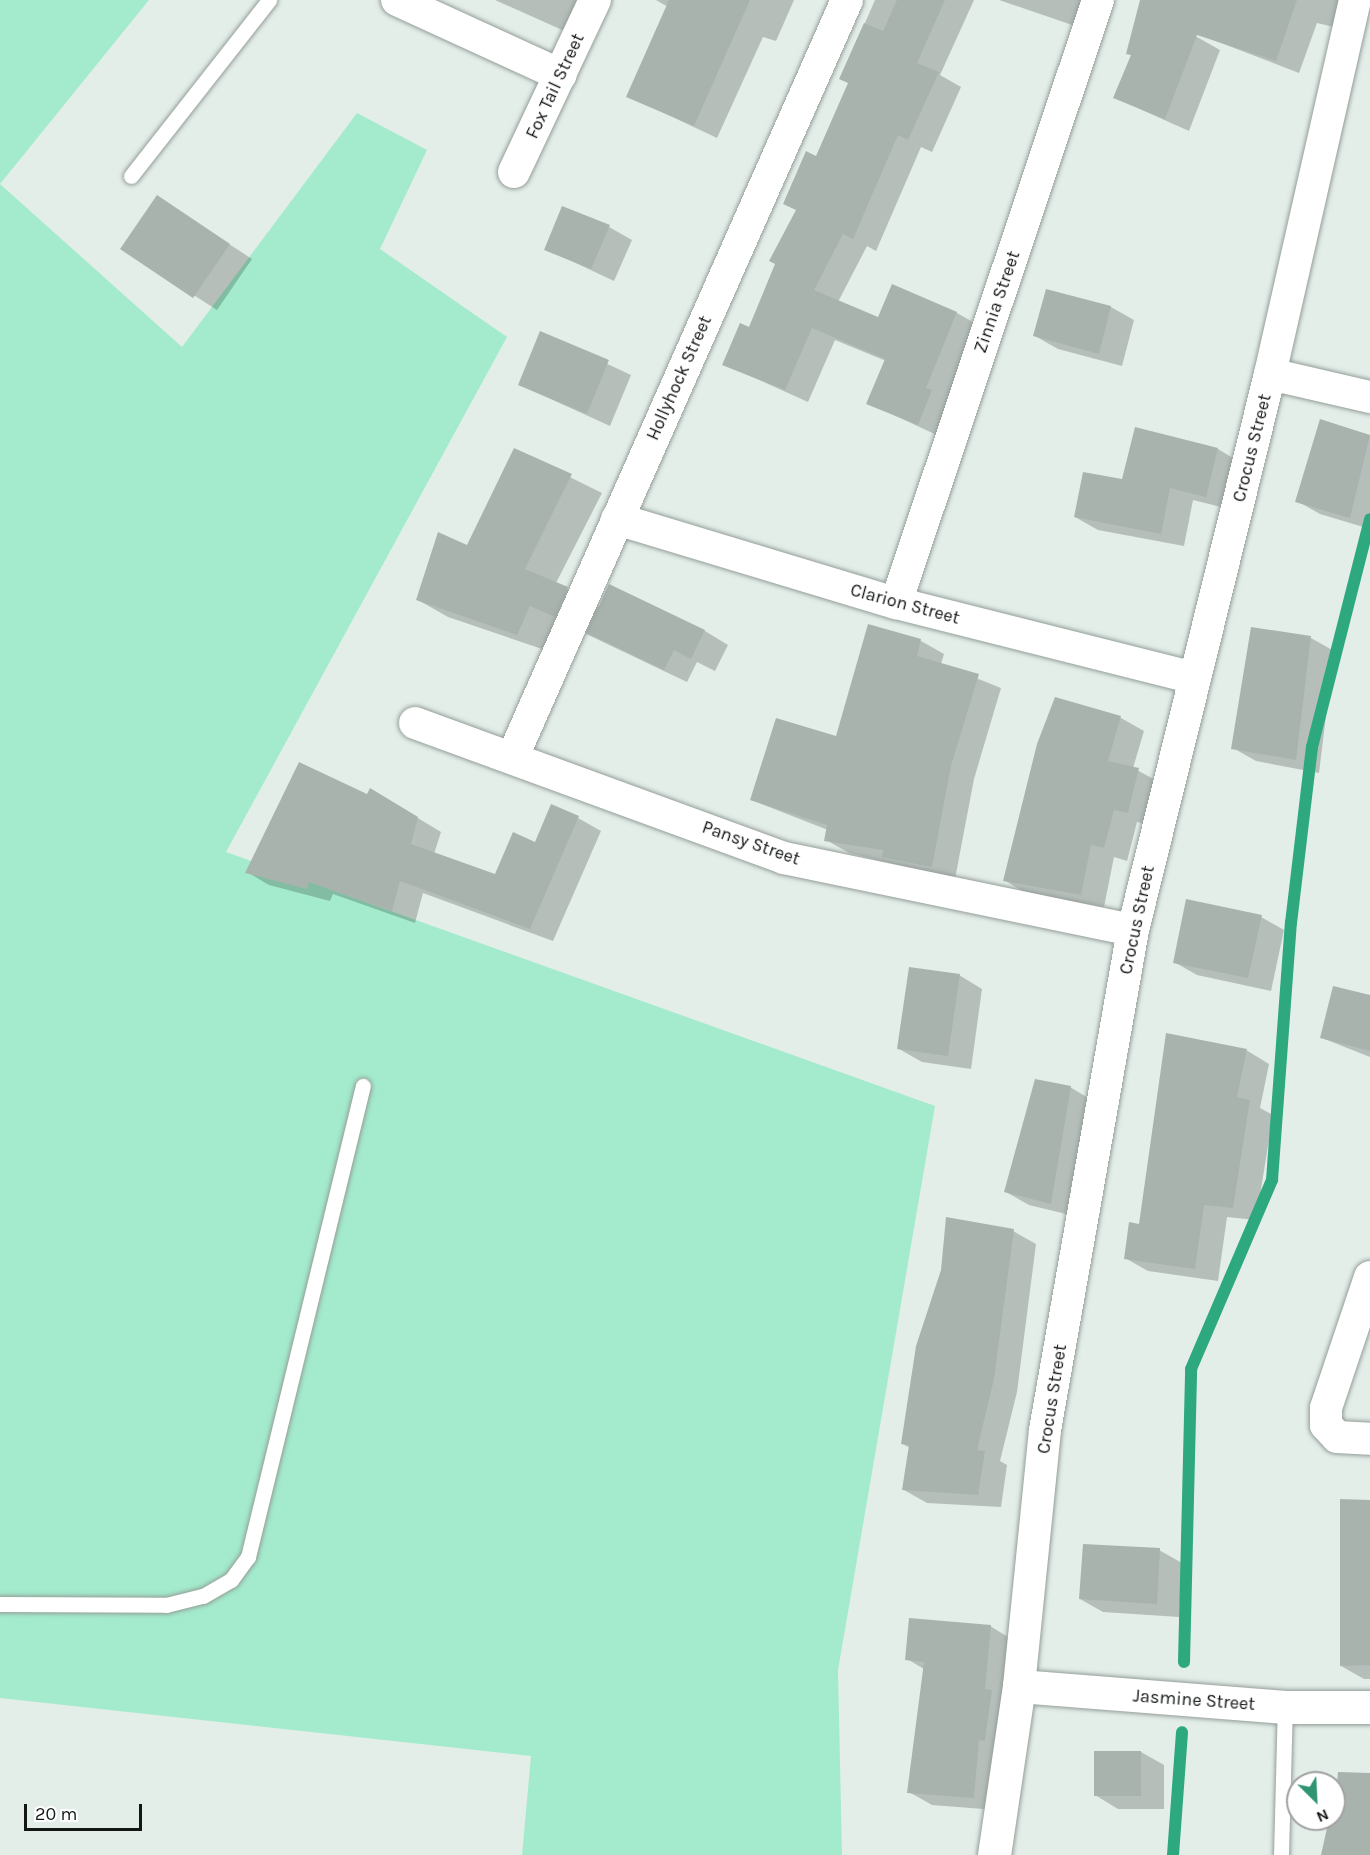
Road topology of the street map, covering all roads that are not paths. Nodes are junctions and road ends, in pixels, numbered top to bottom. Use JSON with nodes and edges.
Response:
{"nodes":[{"id":1,"x":269,"y":0,"type":"edge"},
{"id":2,"x":397,"y":0,"type":"edge"},
{"id":3,"x":595,"y":0,"type":"edge"},
{"id":4,"x":847,"y":0,"type":"edge"},
{"id":5,"x":1098,"y":0,"type":"edge"},
{"id":6,"x":1355,"y":0,"type":"edge"},
{"id":7,"x":561,"y":75,"type":"junction"},
{"id":8,"x":514,"y":172,"type":"dead end"},
{"id":9,"x":131,"y":176,"type":"dead end"},
{"id":10,"x":1270,"y":374,"type":"junction"},
{"id":11,"x":1370,"y":397,"type":"edge"},
{"id":12,"x":617,"y":519,"type":"junction"},
{"id":13,"x":896,"y":603,"type":"junction"},
{"id":14,"x":1196,"y":678,"type":"junction"},
{"id":15,"x":415,"y":723,"type":"dead end"},
{"id":16,"x":513,"y":756,"type":"junction"},
{"id":17,"x":1133,"y":930,"type":"junction"},
{"id":18,"x":363,"y":1086,"type":"dead end"},
{"id":19,"x":1370,"y":1277,"type":"edge"},
{"id":20,"x":1370,"y":1439,"type":"edge"},
{"id":21,"x":0,"y":1604,"type":"edge"},
{"id":22,"x":1019,"y":1686,"type":"junction"},
{"id":23,"x":1285,"y":1707,"type":"junction"},
{"id":24,"x":1370,"y":1707,"type":"edge"},
{"id":25,"x":994,"y":1855,"type":"edge"},
{"id":26,"x":1281,"y":1855,"type":"edge"}],
"edges":[{"from":1,"to":9,"type":"lane"},
{"from":2,"to":7,"type":"street"},
{"from":3,"to":7,"type":"street","name":"Fox Tail Street"},
{"from":4,"to":12,"type":"street","name":"Hollyhock Street"},
{"from":5,"to":13,"type":"street","name":"Zinnia Street"},
{"from":6,"to":10,"type":"street","name":"Crocus Street"},
{"from":7,"to":8,"type":"street","name":"Fox Tail Street"},
{"from":10,"to":11,"type":"street"},
{"from":10,"to":14,"type":"street","name":"Crocus Street"},
{"from":12,"to":13,"type":"street","name":"Clarion Street"},
{"from":12,"to":16,"type":"street","name":"Hollyhock Street"},
{"from":13,"to":14,"type":"street","name":"Clarion Street"},
{"from":14,"to":17,"type":"street","name":"Crocus Street"},
{"from":15,"to":16,"type":"street","name":"Pansy Street"},
{"from":16,"to":17,"type":"street","name":"Pansy Street"},
{"from":17,"to":22,"type":"street","name":"Crocus Street"},
{"from":18,"to":21,"type":"lane"},
{"from":19,"to":20,"type":"street"},
{"from":22,"to":23,"type":"street","name":"Jasmine Street"},
{"from":22,"to":25,"type":"street","name":"Crocus Street"},
{"from":23,"to":24,"type":"street","name":"Jasmine Street"},
{"from":23,"to":26,"type":"lane"}]}
